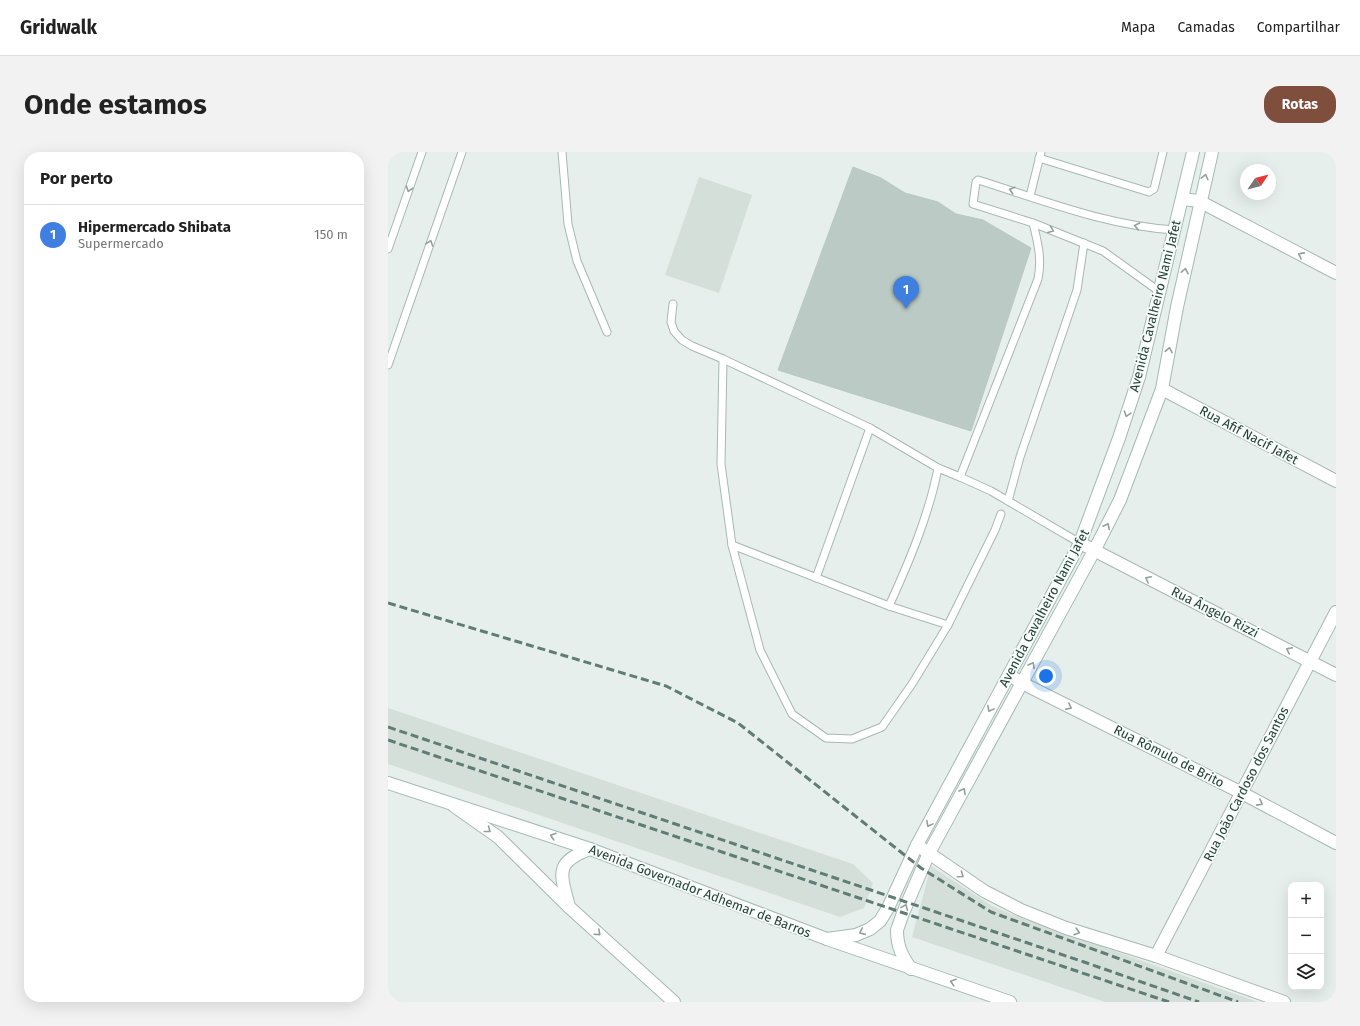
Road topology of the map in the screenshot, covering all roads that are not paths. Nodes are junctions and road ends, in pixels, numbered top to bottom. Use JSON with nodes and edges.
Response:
{"nodes":[{"id":1,"x":422,"y":152,"type":"edge"},
{"id":2,"x":462,"y":152,"type":"edge"},
{"id":3,"x":562,"y":152,"type":"edge"},
{"id":4,"x":1163,"y":152,"type":"edge"},
{"id":5,"x":1193,"y":152,"type":"edge"},
{"id":6,"x":1212,"y":152,"type":"edge"},
{"id":7,"x":1040,"y":155,"type":"edge"},
{"id":8,"x":1030,"y":196,"type":"junction"},
{"id":9,"x":1182,"y":199,"type":"junction"},
{"id":10,"x":1199,"y":201,"type":"junction"},
{"id":11,"x":1033,"y":223,"type":"junction"},
{"id":12,"x":1175,"y":230,"type":"junction"},
{"id":13,"x":1084,"y":243,"type":"junction"},
{"id":14,"x":388,"y":249,"type":"edge"},
{"id":15,"x":1336,"y":273,"type":"edge"},
{"id":16,"x":1160,"y":292,"type":"junction"},
{"id":17,"x":673,"y":304,"type":"dead end"},
{"id":18,"x":607,"y":332,"type":"dead end"},
{"id":19,"x":723,"y":359,"type":"junction"},
{"id":20,"x":388,"y":365,"type":"edge"},
{"id":21,"x":1162,"y":389,"type":"junction"},
{"id":22,"x":870,"y":428,"type":"junction"},
{"id":23,"x":938,"y":468,"type":"junction"},
{"id":24,"x":960,"y":478,"type":"junction"},
{"id":25,"x":1336,"y":481,"type":"edge"},
{"id":26,"x":1008,"y":501,"type":"junction"},
{"id":27,"x":1001,"y":514,"type":"dead end"},
{"id":28,"x":1080,"y":543,"type":"junction"},
{"id":29,"x":732,"y":545,"type":"junction"},
{"id":30,"x":1094,"y":551,"type":"junction"},
{"id":31,"x":816,"y":578,"type":"junction"},
{"id":32,"x":889,"y":606,"type":"junction"},
{"id":33,"x":1336,"y":612,"type":"edge"},
{"id":34,"x":948,"y":626,"type":"junction"},
{"id":35,"x":1309,"y":660,"type":"junction"},
{"id":36,"x":1336,"y":674,"type":"edge"},
{"id":37,"x":1009,"y":675,"type":"junction"},
{"id":38,"x":1022,"y":683,"type":"junction"},
{"id":39,"x":388,"y":783,"type":"edge"},
{"id":40,"x":1242,"y":793,"type":"junction"},
{"id":41,"x":444,"y":800,"type":"junction"},
{"id":42,"x":1336,"y":843,"type":"edge"},
{"id":43,"x":917,"y":845,"type":"junction"},
{"id":44,"x":590,"y":849,"type":"junction"},
{"id":45,"x":928,"y":853,"type":"junction"},
{"id":46,"x":569,"y":907,"type":"junction"},
{"id":47,"x":827,"y":939,"type":"junction"},
{"id":48,"x":1156,"y":956,"type":"junction"},
{"id":49,"x":911,"y":969,"type":"junction"},
{"id":50,"x":674,"y":1002,"type":"edge"},
{"id":51,"x":1010,"y":1002,"type":"edge"},
{"id":52,"x":1284,"y":1002,"type":"edge"}],
"edges":[{"from":1,"to":14,"type":"lane","one_way":true},
{"from":20,"to":2,"type":"lane","one_way":true},
{"from":3,"to":18,"type":"lane"},
{"from":4,"to":7,"type":"lane"},
{"from":5,"to":9,"type":"main road","name":"Avenida Cavalheiro Nami Jafet"},
{"from":10,"to":6,"type":"main road","name":"Avenida Cavalheiro Nami Jafet","one_way":true},
{"from":7,"to":8,"type":"lane"},
{"from":8,"to":11,"type":"lane","one_way":true},
{"from":12,"to":8,"type":"lane","one_way":true},
{"from":9,"to":10,"type":"main road"},
{"from":9,"to":12,"type":"main road","name":"Avenida Cavalheiro Nami Jafet"},
{"from":15,"to":10,"type":"main road","one_way":true},
{"from":21,"to":10,"type":"main road","name":"Avenida Cavalheiro Nami Jafet","one_way":true},
{"from":11,"to":13,"type":"lane","one_way":true},
{"from":11,"to":24,"type":"lane"},
{"from":12,"to":16,"type":"main road","name":"Avenida Cavalheiro Nami Jafet"},
{"from":13,"to":16,"type":"lane"},
{"from":13,"to":26,"type":"lane"},
{"from":16,"to":28,"type":"main road","name":"Avenida Cavalheiro Nami Jafet","one_way":true},
{"from":17,"to":19,"type":"lane"},
{"from":19,"to":22,"type":"lane"},
{"from":19,"to":29,"type":"lane"},
{"from":21,"to":25,"type":"main road","name":"Rua Afif Nacif Jafet"},
{"from":30,"to":21,"type":"main road","name":"Avenida Cavalheiro Nami Jafet","one_way":true},
{"from":22,"to":23,"type":"lane"},
{"from":22,"to":31,"type":"lane"},
{"from":23,"to":24,"type":"lane"},
{"from":23,"to":32,"type":"lane"},
{"from":24,"to":26,"type":"lane"},
{"from":26,"to":28,"type":"lane"},
{"from":27,"to":34,"type":"lane"},
{"from":28,"to":30,"type":"main road","name":"Rua Ângelo Rizzi"},
{"from":28,"to":37,"type":"main road","name":"Avenida Cavalheiro Nami Jafet"},
{"from":29,"to":31,"type":"lane"},
{"from":29,"to":34,"type":"lane"},
{"from":35,"to":30,"type":"main road","name":"Rua Ângelo Rizzi","one_way":true},
{"from":38,"to":30,"type":"main road","name":"Avenida Cavalheiro Nami Jafet","one_way":true},
{"from":31,"to":32,"type":"lane"},
{"from":32,"to":34,"type":"lane"},
{"from":33,"to":35,"type":"main road","name":"Rua João Cardoso dos Santos"},
{"from":35,"to":36,"type":"main road","name":"Rua Ângelo Rizzi"},
{"from":35,"to":40,"type":"main road","name":"Rua João Cardoso dos Santos"},
{"from":37,"to":38,"type":"main road","name":"Rua Rômulo de Brito"},
{"from":37,"to":43,"type":"main road","name":"Avenida Cavalheiro Nami Jafet","one_way":true},
{"from":38,"to":40,"type":"main road","name":"Rua Rômulo de Brito","one_way":true},
{"from":45,"to":38,"type":"main road","name":"Avenida Cavalheiro Nami Jafet","one_way":true},
{"from":39,"to":41,"type":"main road","name":"Avenida Governador Adhemar de Barros"},
{"from":40,"to":42,"type":"main road","name":"Rua Rômulo de Brito","one_way":true},
{"from":40,"to":48,"type":"main road","name":"Rua João Cardoso dos Santos"},
{"from":44,"to":41,"type":"main road","name":"Avenida Governador Adhemar de Barros","one_way":true},
{"from":41,"to":46,"type":"main road","one_way":true},
{"from":43,"to":45,"type":"main road"},
{"from":43,"to":47,"type":"main road","name":"Avenida Cavalheiro Nami Jafet","one_way":true},
{"from":44,"to":46,"type":"main road"},
{"from":44,"to":47,"type":"main road","name":"Avenida Governador Adhemar de Barros"},
{"from":45,"to":48,"type":"main road","one_way":true},
{"from":49,"to":45,"type":"main road","name":"Avenida Cavalheiro Nami Jafet","one_way":true},
{"from":46,"to":50,"type":"main road","one_way":true},
{"from":47,"to":49,"type":"main road","name":"Avenida Governador Adhemar de Barros"},
{"from":48,"to":52,"type":"main road"},
{"from":51,"to":49,"type":"main road","name":"Avenida Governador Adhemar de Barros","one_way":true}]}
